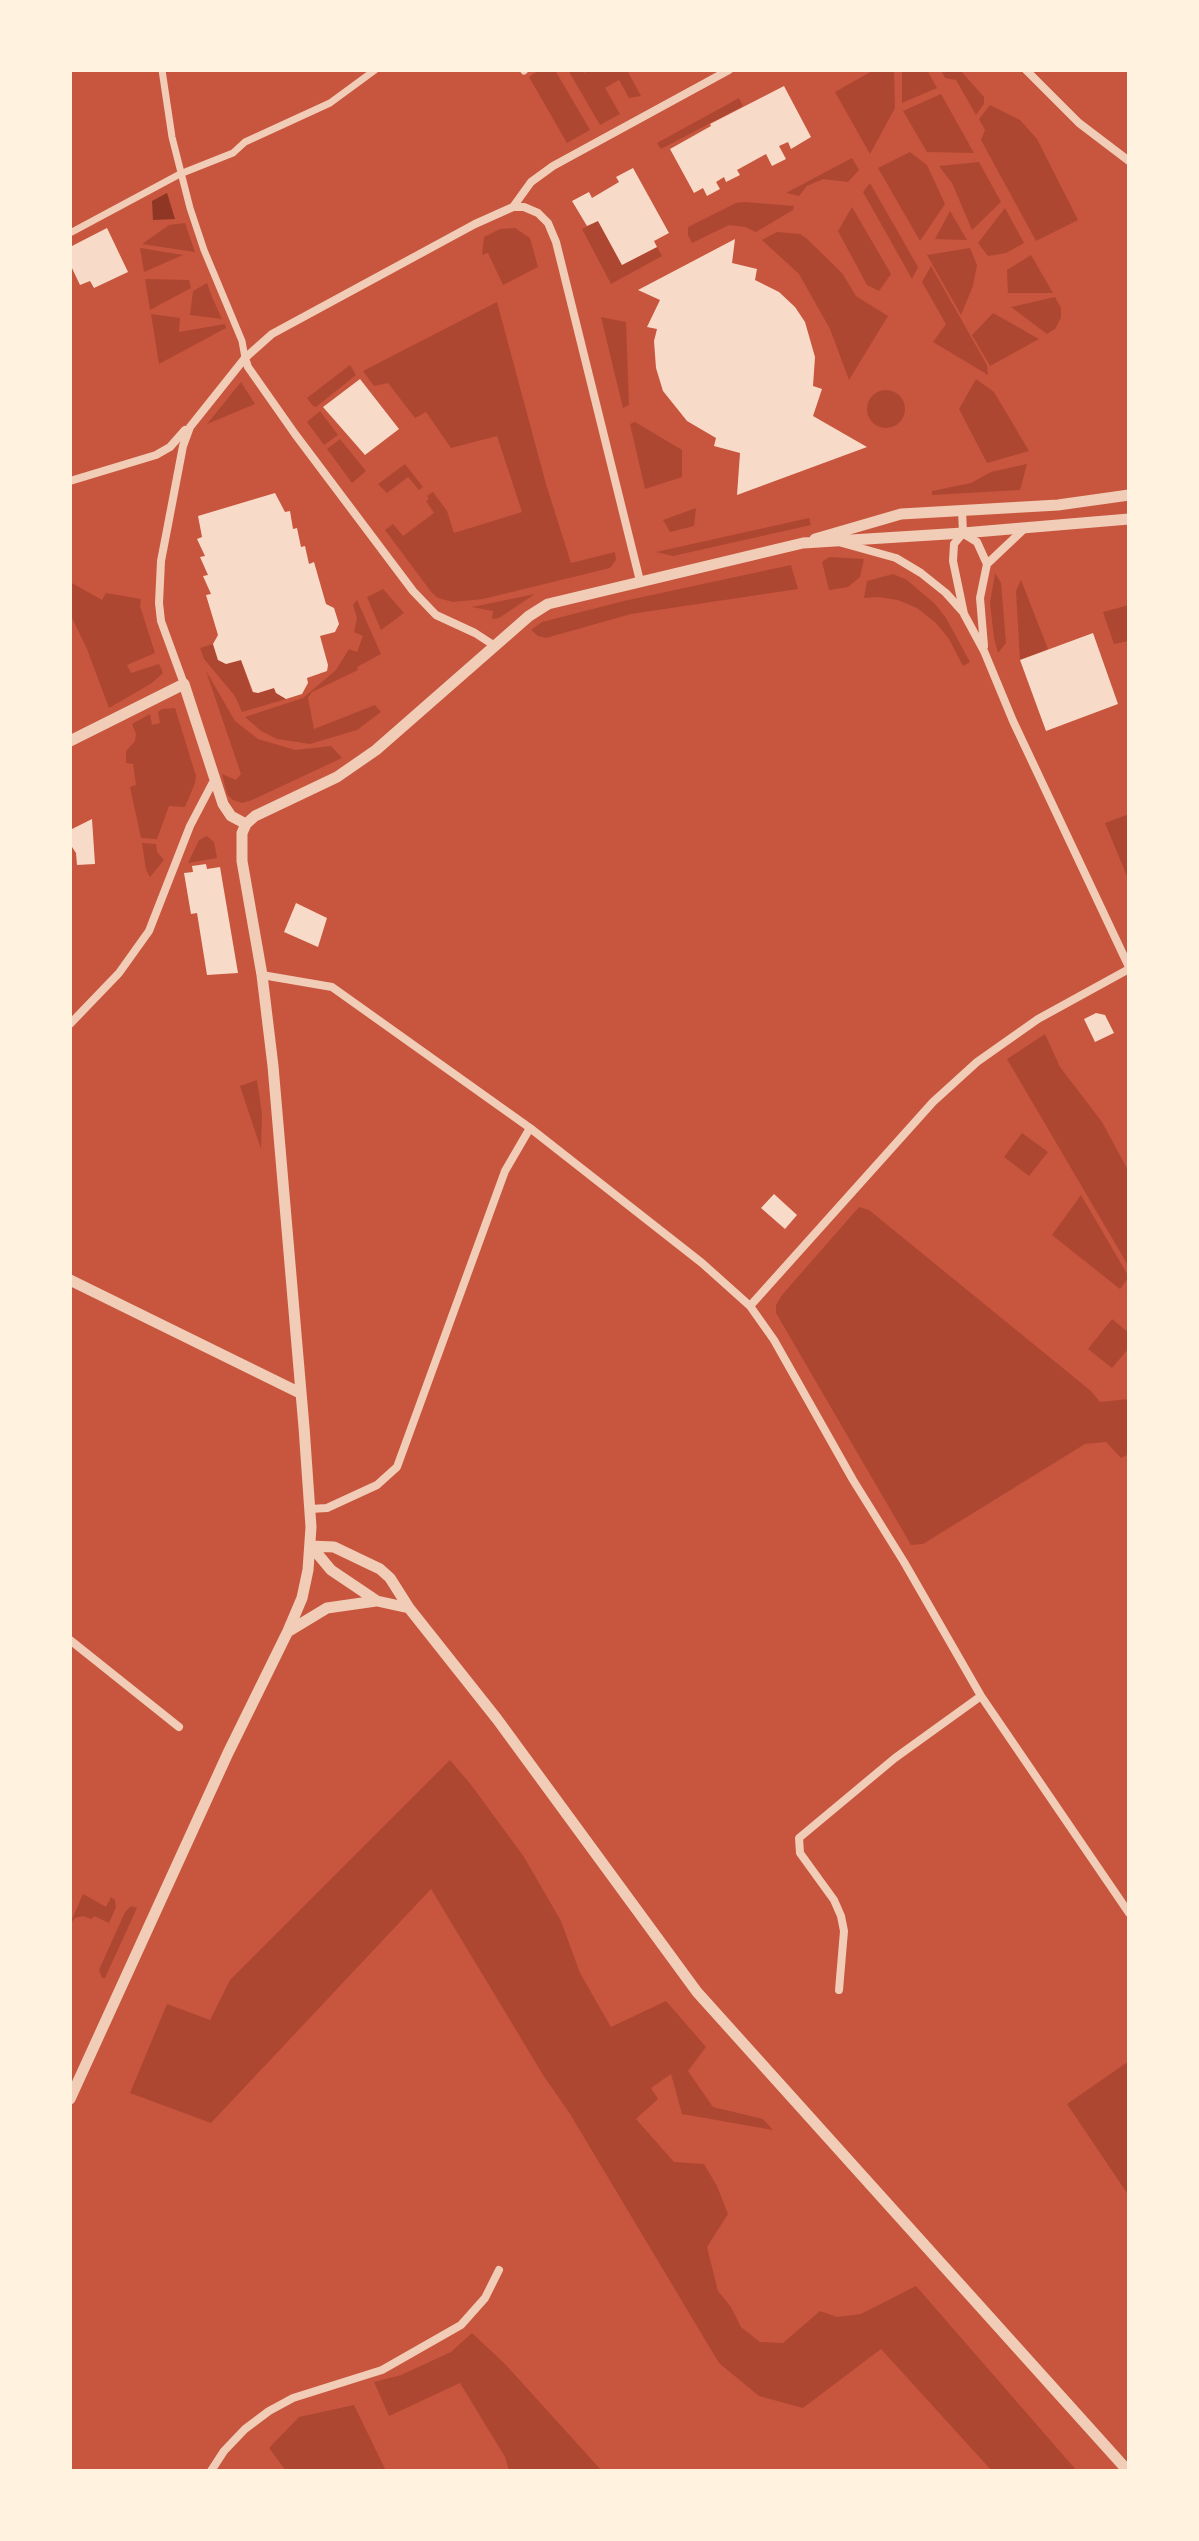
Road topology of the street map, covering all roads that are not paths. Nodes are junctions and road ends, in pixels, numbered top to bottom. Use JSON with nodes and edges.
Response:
{"nodes":[{"id":1,"x":162,"y":70,"type":"edge"},
{"id":2,"x":375,"y":70,"type":"edge"},
{"id":3,"x":729,"y":70,"type":"edge"},
{"id":4,"x":1026,"y":70,"type":"edge"},
{"id":5,"x":1129,"y":161,"type":"edge"},
{"id":6,"x":180,"y":174,"type":"junction"},
{"id":7,"x":513,"y":207,"type":"junction"},
{"id":8,"x":70,"y":233,"type":"edge"},
{"id":9,"x":245,"y":358,"type":"junction"},
{"id":10,"x":199,"y":414,"type":"junction"},
{"id":11,"x":70,"y":481,"type":"edge"},
{"id":12,"x":1129,"y":495,"type":"edge"},
{"id":13,"x":962,"y":510,"type":"junction"},
{"id":14,"x":1129,"y":519,"type":"edge"},
{"id":15,"x":1026,"y":528,"type":"junction"},
{"id":16,"x":963,"y":533,"type":"junction"},
{"id":17,"x":838,"y":542,"type":"junction"},
{"id":18,"x":803,"y":543,"type":"junction"},
{"id":19,"x":987,"y":564,"type":"junction"},
{"id":20,"x":640,"y":581,"type":"junction"},
{"id":21,"x":964,"y":614,"type":"junction"},
{"id":22,"x":495,"y":646,"type":"junction"},
{"id":23,"x":984,"y":651,"type":"junction"},
{"id":24,"x":184,"y":684,"type":"junction"},
{"id":25,"x":70,"y":741,"type":"edge"},
{"id":26,"x":216,"y":781,"type":"junction"},
{"id":27,"x":246,"y":824,"type":"junction"},
{"id":28,"x":1129,"y":968,"type":"edge"},
{"id":29,"x":262,"y":975,"type":"junction"},
{"id":30,"x":70,"y":1024,"type":"edge"},
{"id":31,"x":530,"y":1128,"type":"junction"},
{"id":32,"x":70,"y":1280,"type":"edge"},
{"id":33,"x":750,"y":1306,"type":"junction"},
{"id":34,"x":300,"y":1393,"type":"junction"},
{"id":35,"x":310,"y":1509,"type":"junction"},
{"id":36,"x":311,"y":1546,"type":"junction"},
{"id":37,"x":377,"y":1601,"type":"junction"},
{"id":38,"x":409,"y":1608,"type":"junction"},
{"id":39,"x":288,"y":1631,"type":"junction"},
{"id":40,"x":70,"y":1640,"type":"edge"},
{"id":41,"x":981,"y":1696,"type":"junction"},
{"id":42,"x":179,"y":1727,"type":"dead end"},
{"id":43,"x":1129,"y":1913,"type":"edge"},
{"id":44,"x":839,"y":1990,"type":"dead end"},
{"id":45,"x":70,"y":2099,"type":"edge"},
{"id":46,"x":499,"y":2270,"type":"dead end"},
{"id":47,"x":211,"y":2471,"type":"edge"},
{"id":48,"x":1128,"y":2471,"type":"edge"}],
"edges":[{"from":1,"to":6,"type":"street"},
{"from":2,"to":6,"type":"street"},
{"from":3,"to":7,"type":"street"},
{"from":4,"to":5,"type":"street"},
{"from":6,"to":8,"type":"street"},
{"from":6,"to":9,"type":"street"},
{"from":7,"to":9,"type":"street"},
{"from":7,"to":20,"type":"street"},
{"from":9,"to":10,"type":"street"},
{"from":9,"to":22,"type":"street"},
{"from":10,"to":11,"type":"street"},
{"from":10,"to":24,"type":"street"},
{"from":12,"to":13,"type":"street"},
{"from":13,"to":16,"type":"street"},
{"from":13,"to":18,"type":"street"},
{"from":14,"to":15,"type":"street"},
{"from":15,"to":16,"type":"street"},
{"from":15,"to":19,"type":"street"},
{"from":16,"to":17,"type":"street"},
{"from":16,"to":19,"type":"street"},
{"from":16,"to":21,"type":"street"},
{"from":17,"to":18,"type":"street"},
{"from":17,"to":21,"type":"street"},
{"from":18,"to":20,"type":"street"},
{"from":19,"to":23,"type":"street"},
{"from":20,"to":22,"type":"street"},
{"from":21,"to":23,"type":"street"},
{"from":22,"to":27,"type":"street"},
{"from":23,"to":28,"type":"street"},
{"from":24,"to":25,"type":"street"},
{"from":24,"to":26,"type":"street"},
{"from":26,"to":27,"type":"street"},
{"from":26,"to":30,"type":"street"},
{"from":27,"to":29,"type":"street"},
{"from":28,"to":33,"type":"street"},
{"from":29,"to":31,"type":"street"},
{"from":29,"to":34,"type":"street"},
{"from":31,"to":33,"type":"street"},
{"from":31,"to":35,"type":"street"},
{"from":32,"to":34,"type":"street"},
{"from":33,"to":41,"type":"street"},
{"from":34,"to":35,"type":"street"},
{"from":35,"to":36,"type":"street"},
{"from":36,"to":37,"type":"street"},
{"from":36,"to":38,"type":"street"},
{"from":36,"to":39,"type":"street"},
{"from":37,"to":38,"type":"street"},
{"from":37,"to":39,"type":"street"},
{"from":38,"to":48,"type":"street"},
{"from":39,"to":45,"type":"street"},
{"from":40,"to":42,"type":"street"},
{"from":41,"to":43,"type":"street"},
{"from":41,"to":44,"type":"street"},
{"from":46,"to":47,"type":"street"}]}
